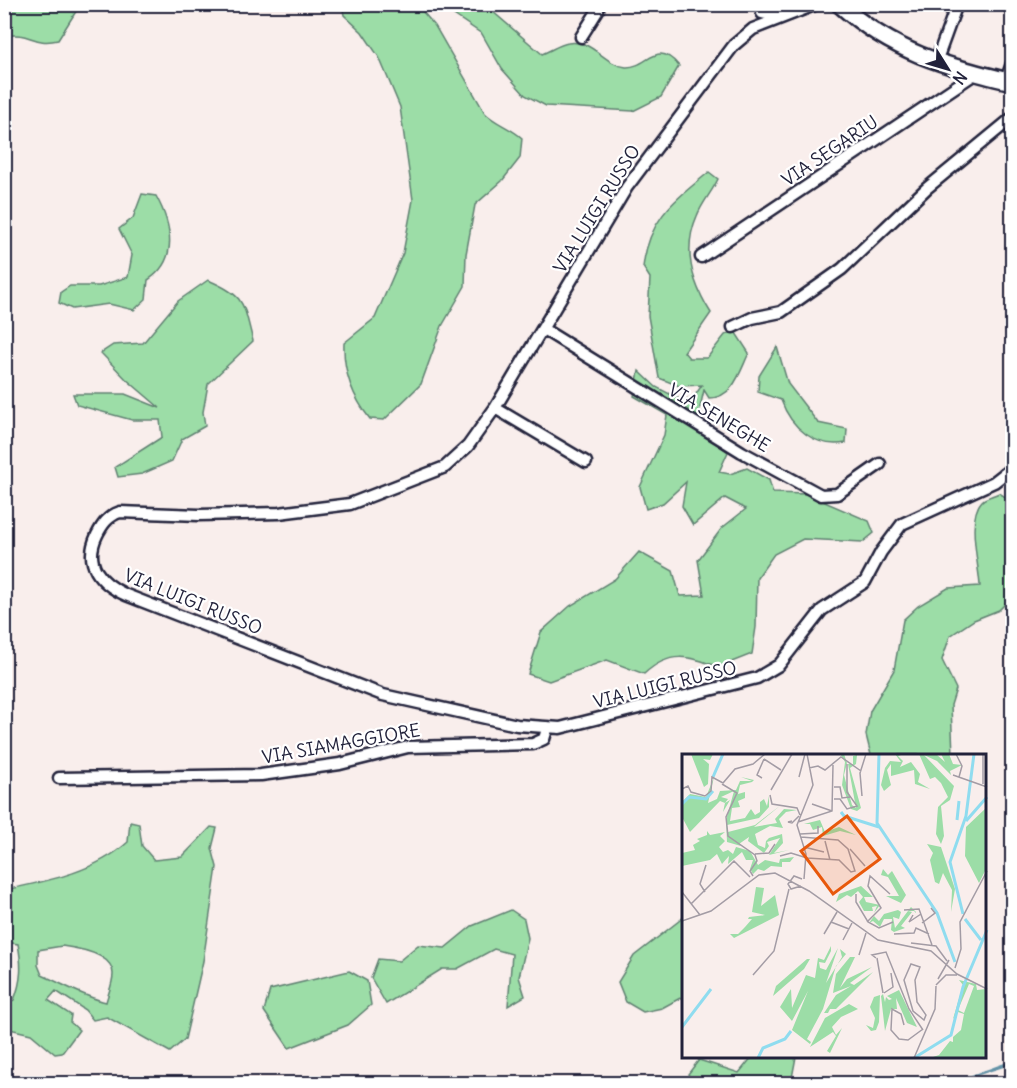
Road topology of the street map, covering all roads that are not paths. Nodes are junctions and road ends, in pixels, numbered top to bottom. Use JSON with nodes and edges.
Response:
{"nodes":[{"id":1,"x":957,"y":4,"type":"edge"},
{"id":2,"x":813,"y":5,"type":"edge"},
{"id":3,"x":842,"y":5,"type":"edge"},
{"id":4,"x":595,"y":6,"type":"edge"},
{"id":5,"x":762,"y":13,"type":"dead end"},
{"id":6,"x":783,"y":17,"type":"junction"},
{"id":7,"x":581,"y":38,"type":"dead end"},
{"id":8,"x":936,"y":62,"type":"junction"},
{"id":9,"x":1012,"y":64,"type":"edge"},
{"id":10,"x":976,"y":73,"type":"junction"},
{"id":11,"x":1009,"y":81,"type":"edge"},
{"id":12,"x":1012,"y":118,"type":"edge"},
{"id":13,"x":702,"y":257,"type":"dead end"},
{"id":14,"x":733,"y":327,"type":"dead end"},
{"id":15,"x":543,"y":328,"type":"junction"},
{"id":16,"x":495,"y":408,"type":"junction"},
{"id":17,"x":586,"y":462,"type":"dead end"},
{"id":18,"x":880,"y":464,"type":"dead end"},
{"id":19,"x":1012,"y":468,"type":"edge"},
{"id":20,"x":547,"y":729,"type":"junction"},
{"id":21,"x":59,"y":778,"type":"dead end"}],
"edges":[{"from":1,"to":8,"type":"street"},
{"from":2,"to":6,"type":"street","name":"VIA LUIGI RUSSO"},
{"from":3,"to":8,"type":"street"},
{"from":4,"to":7,"type":"street"},
{"from":5,"to":6,"type":"street"},
{"from":6,"to":15,"type":"street","name":"VIA LUIGI RUSSO"},
{"from":8,"to":10,"type":"street"},
{"from":9,"to":11,"type":"street"},
{"from":10,"to":11,"type":"street"},
{"from":10,"to":13,"type":"street","name":"VIA SEGARIU"},
{"from":12,"to":14,"type":"street"},
{"from":15,"to":16,"type":"street","name":"VIA LUIGI RUSSO"},
{"from":15,"to":18,"type":"street","name":"VIA SENEGHE"},
{"from":16,"to":17,"type":"street"},
{"from":16,"to":20,"type":"street","name":"VIA LUIGI RUSSO"},
{"from":19,"to":20,"type":"street","name":"VIA LUIGI RUSSO"},
{"from":20,"to":21,"type":"street","name":"VIA SIAMAGGIORE"}]}
